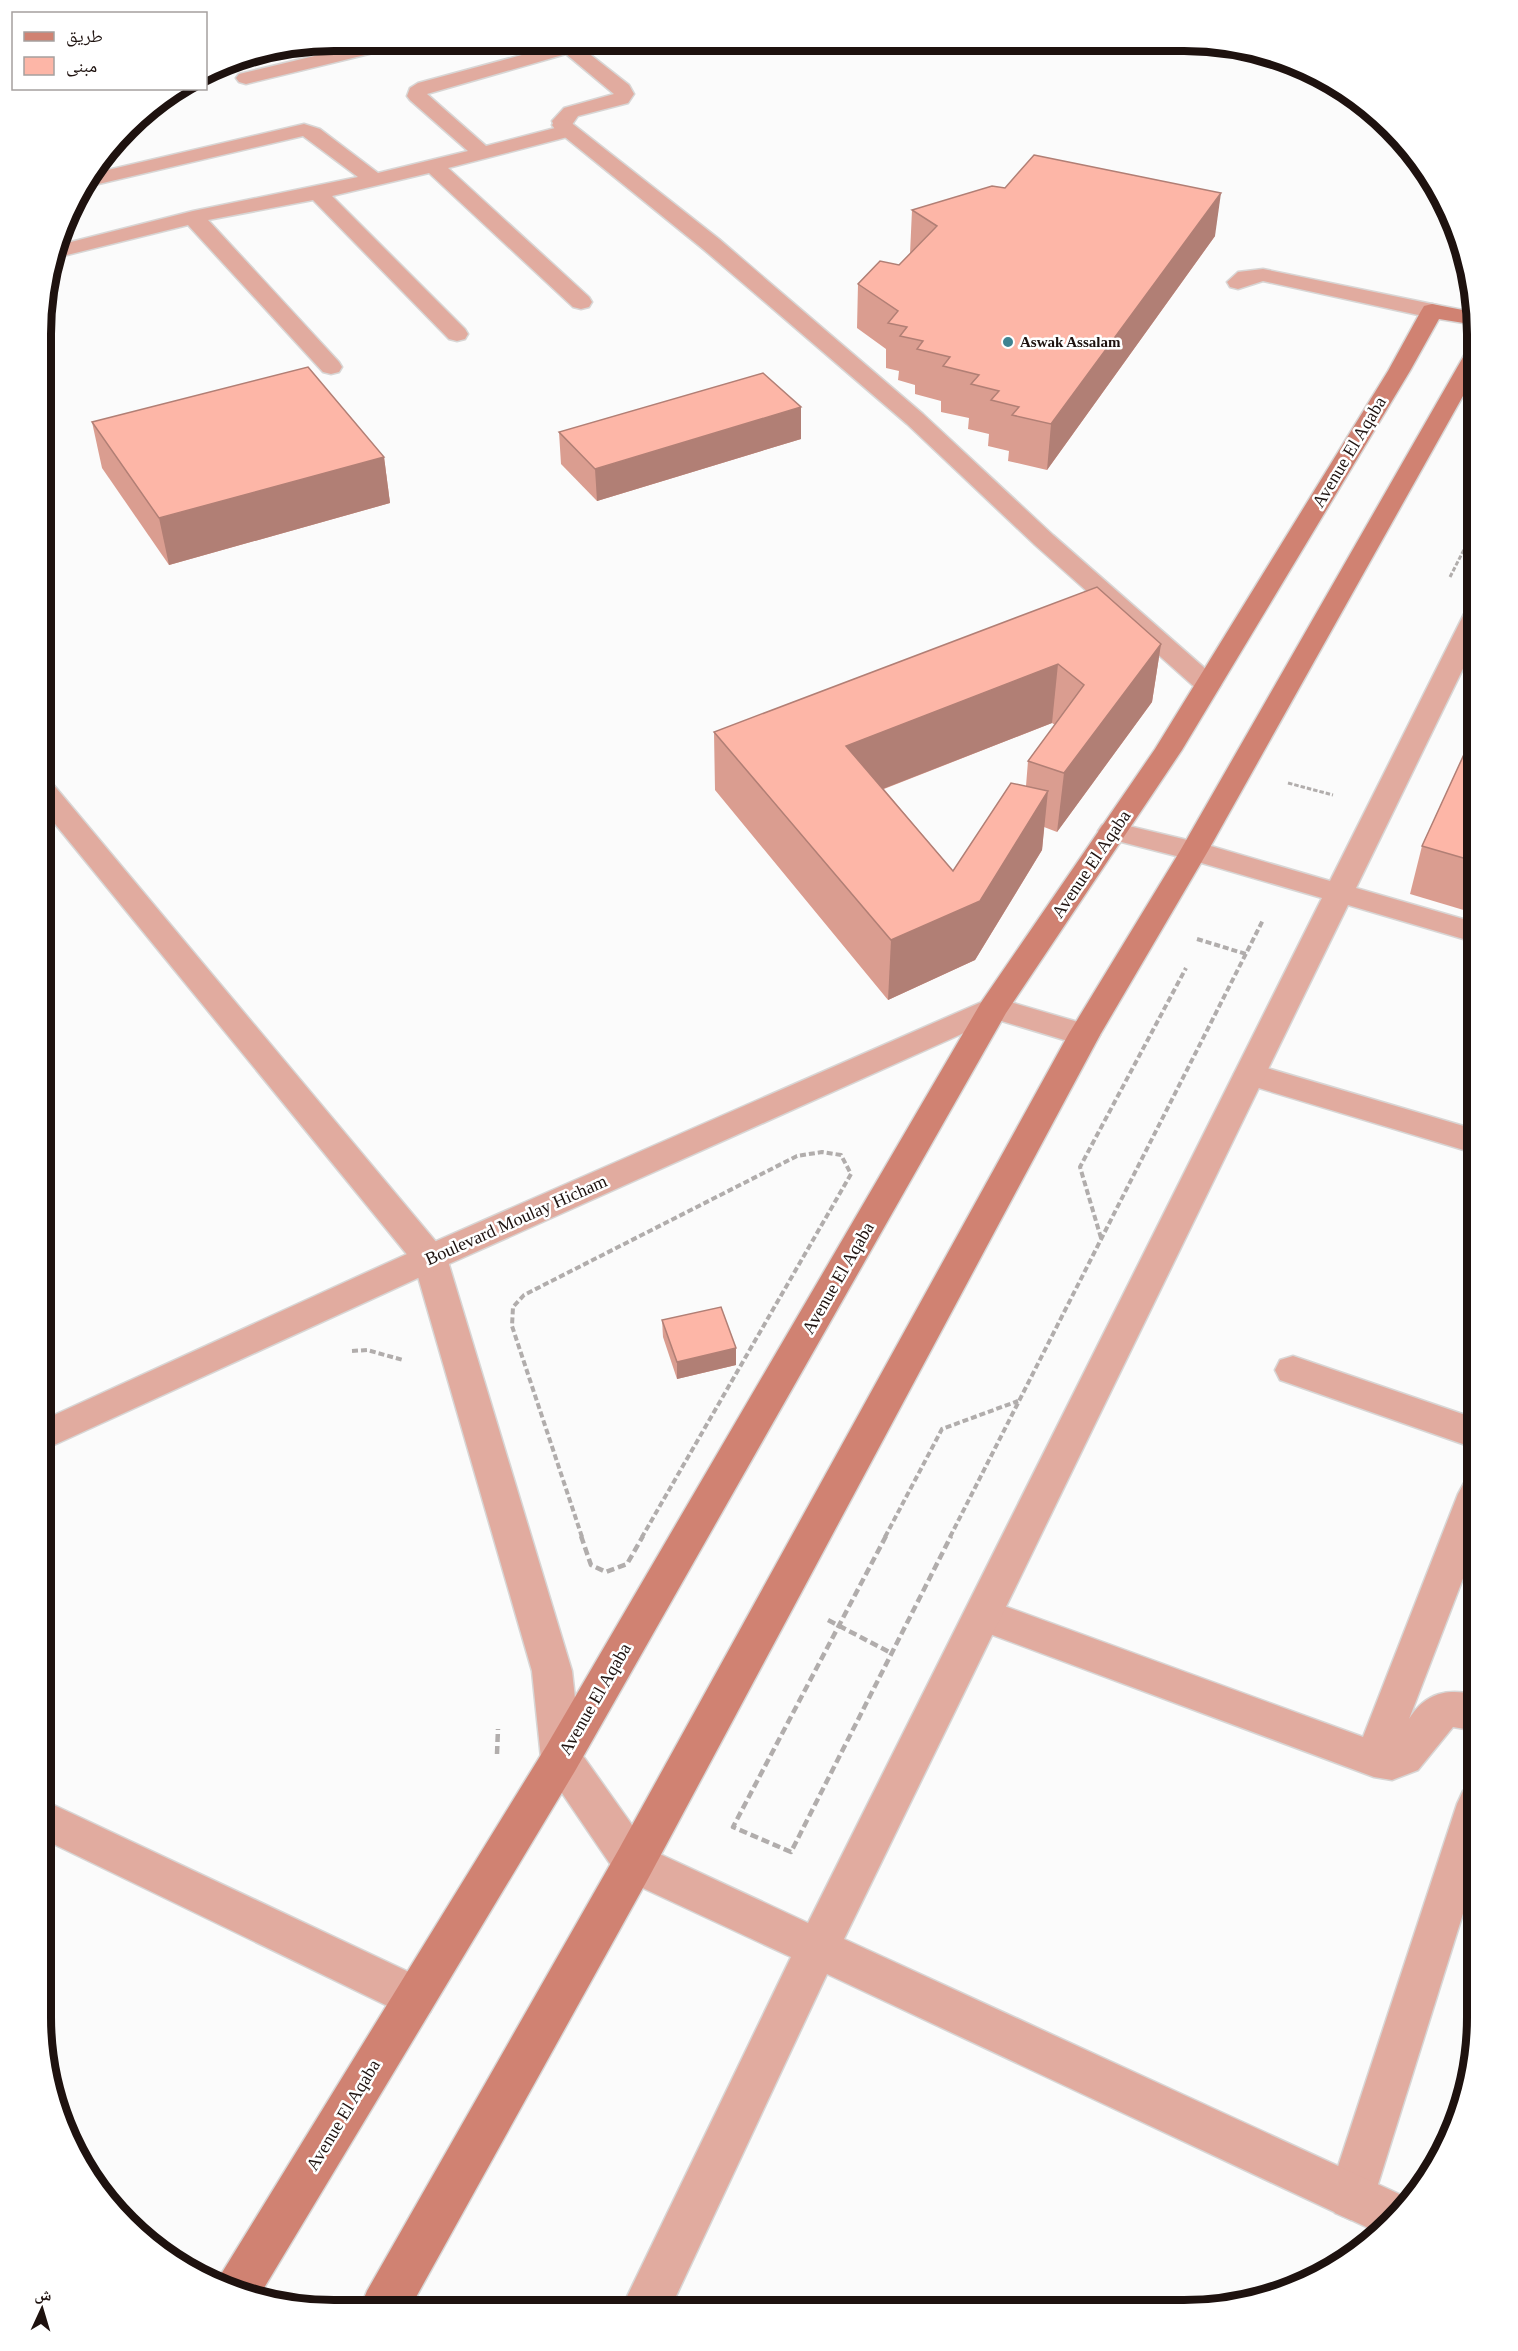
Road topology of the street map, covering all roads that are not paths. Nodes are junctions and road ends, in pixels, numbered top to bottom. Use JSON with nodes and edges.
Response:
{"nodes":[{"id":1,"x":358,"y":51,"type":"edge"},
{"id":2,"x":545,"y":51,"type":"edge"},
{"id":3,"x":573,"y":51,"type":"edge"},
{"id":4,"x":246,"y":78,"type":"dead end"},
{"id":5,"x":565,"y":128,"type":"junction"},
{"id":6,"x":482,"y":153,"type":"junction"},
{"id":7,"x":433,"y":166,"type":"junction"},
{"id":8,"x":98,"y":178,"type":"edge"},
{"id":9,"x":374,"y":180,"type":"junction"},
{"id":10,"x":318,"y":193,"type":"junction"},
{"id":11,"x":193,"y":217,"type":"junction"},
{"id":12,"x":64,"y":250,"type":"edge"},
{"id":13,"x":1238,"y":282,"type":"dead end"},
{"id":14,"x":581,"y":302,"type":"dead end"},
{"id":15,"x":1432,"y":311,"type":"junction"},
{"id":16,"x":1466,"y":317,"type":"edge"},
{"id":17,"x":457,"y":334,"type":"dead end"},
{"id":18,"x":332,"y":367,"type":"dead end"},
{"id":19,"x":1467,"y":371,"type":"edge"},
{"id":20,"x":1467,"y":634,"type":"edge"},
{"id":21,"x":1208,"y":685,"type":"junction"},
{"id":22,"x":51,"y":800,"type":"edge"},
{"id":23,"x":1112,"y":831,"type":"junction"},
{"id":24,"x":1194,"y":851,"type":"junction"},
{"id":25,"x":1339,"y":893,"type":"junction"},
{"id":26,"x":1467,"y":930,"type":"edge"},
{"id":27,"x":993,"y":1008,"type":"junction"},
{"id":28,"x":1084,"y":1035,"type":"junction"},
{"id":29,"x":1250,"y":1074,"type":"junction"},
{"id":30,"x":1467,"y":1139,"type":"edge"},
{"id":31,"x":430,"y":1258,"type":"junction"},
{"id":32,"x":1293,"y":1370,"type":"dead end"},
{"id":33,"x":1467,"y":1431,"type":"edge"},
{"id":34,"x":51,"y":1432,"type":"edge"},
{"id":35,"x":1467,"y":1520,"type":"edge"},
{"id":36,"x":985,"y":1615,"type":"junction"},
{"id":37,"x":1467,"y":1711,"type":"edge"},
{"id":38,"x":561,"y":1758,"type":"junction"},
{"id":39,"x":1374,"y":1759,"type":"junction"},
{"id":40,"x":51,"y":1823,"type":"edge"},
{"id":41,"x":1467,"y":1835,"type":"edge"},
{"id":42,"x":634,"y":1863,"type":"junction"},
{"id":43,"x":818,"y":1948,"type":"junction"},
{"id":44,"x":415,"y":1997,"type":"junction"},
{"id":45,"x":1351,"y":2197,"type":"junction"},
{"id":46,"x":1388,"y":2213,"type":"edge"},
{"id":47,"x":240,"y":2284,"type":"edge"},
{"id":48,"x":388,"y":2300,"type":"edge"},
{"id":49,"x":649,"y":2300,"type":"edge"}],
"edges":[{"from":1,"to":4,"type":"street"},
{"from":2,"to":6,"type":"street"},
{"from":3,"to":5,"type":"street"},
{"from":5,"to":6,"type":"street"},
{"from":5,"to":21,"type":"street"},
{"from":6,"to":7,"type":"street"},
{"from":7,"to":9,"type":"street"},
{"from":7,"to":14,"type":"street"},
{"from":8,"to":9,"type":"street"},
{"from":9,"to":10,"type":"street"},
{"from":10,"to":11,"type":"street"},
{"from":10,"to":17,"type":"street"},
{"from":11,"to":12,"type":"street"},
{"from":11,"to":18,"type":"street"},
{"from":13,"to":15,"type":"street"},
{"from":15,"to":16,"type":"main road"},
{"from":15,"to":21,"type":"main road","name":"Avenue El Aqaba"},
{"from":19,"to":24,"type":"main road"},
{"from":20,"to":25,"type":"street"},
{"from":21,"to":23,"type":"main road","name":"Avenue El Aqaba"},
{"from":22,"to":31,"type":"street"},
{"from":23,"to":24,"type":"street"},
{"from":23,"to":27,"type":"main road","name":"Avenue El Aqaba"},
{"from":24,"to":25,"type":"street"},
{"from":24,"to":28,"type":"main road"},
{"from":25,"to":26,"type":"street"},
{"from":25,"to":29,"type":"street"},
{"from":27,"to":28,"type":"street"},
{"from":27,"to":31,"type":"street","name":"Boulevard Moulay Hicham"},
{"from":27,"to":38,"type":"main road","name":"Avenue El Aqaba"},
{"from":28,"to":42,"type":"main road"},
{"from":29,"to":30,"type":"street"},
{"from":29,"to":36,"type":"street"},
{"from":31,"to":34,"type":"street","name":"Boulevard Moulay Hicham"},
{"from":31,"to":38,"type":"street"},
{"from":32,"to":33,"type":"street"},
{"from":35,"to":39,"type":"street"},
{"from":36,"to":39,"type":"street"},
{"from":36,"to":43,"type":"street"},
{"from":37,"to":39,"type":"street"},
{"from":38,"to":42,"type":"street"},
{"from":38,"to":44,"type":"main road","name":"Avenue El Aqaba"},
{"from":40,"to":44,"type":"street"},
{"from":41,"to":45,"type":"street"},
{"from":42,"to":43,"type":"street"},
{"from":42,"to":48,"type":"main road"},
{"from":43,"to":45,"type":"street"},
{"from":43,"to":49,"type":"street"},
{"from":44,"to":47,"type":"main road","name":"Avenue El Aqaba"},
{"from":45,"to":46,"type":"street"}]}
